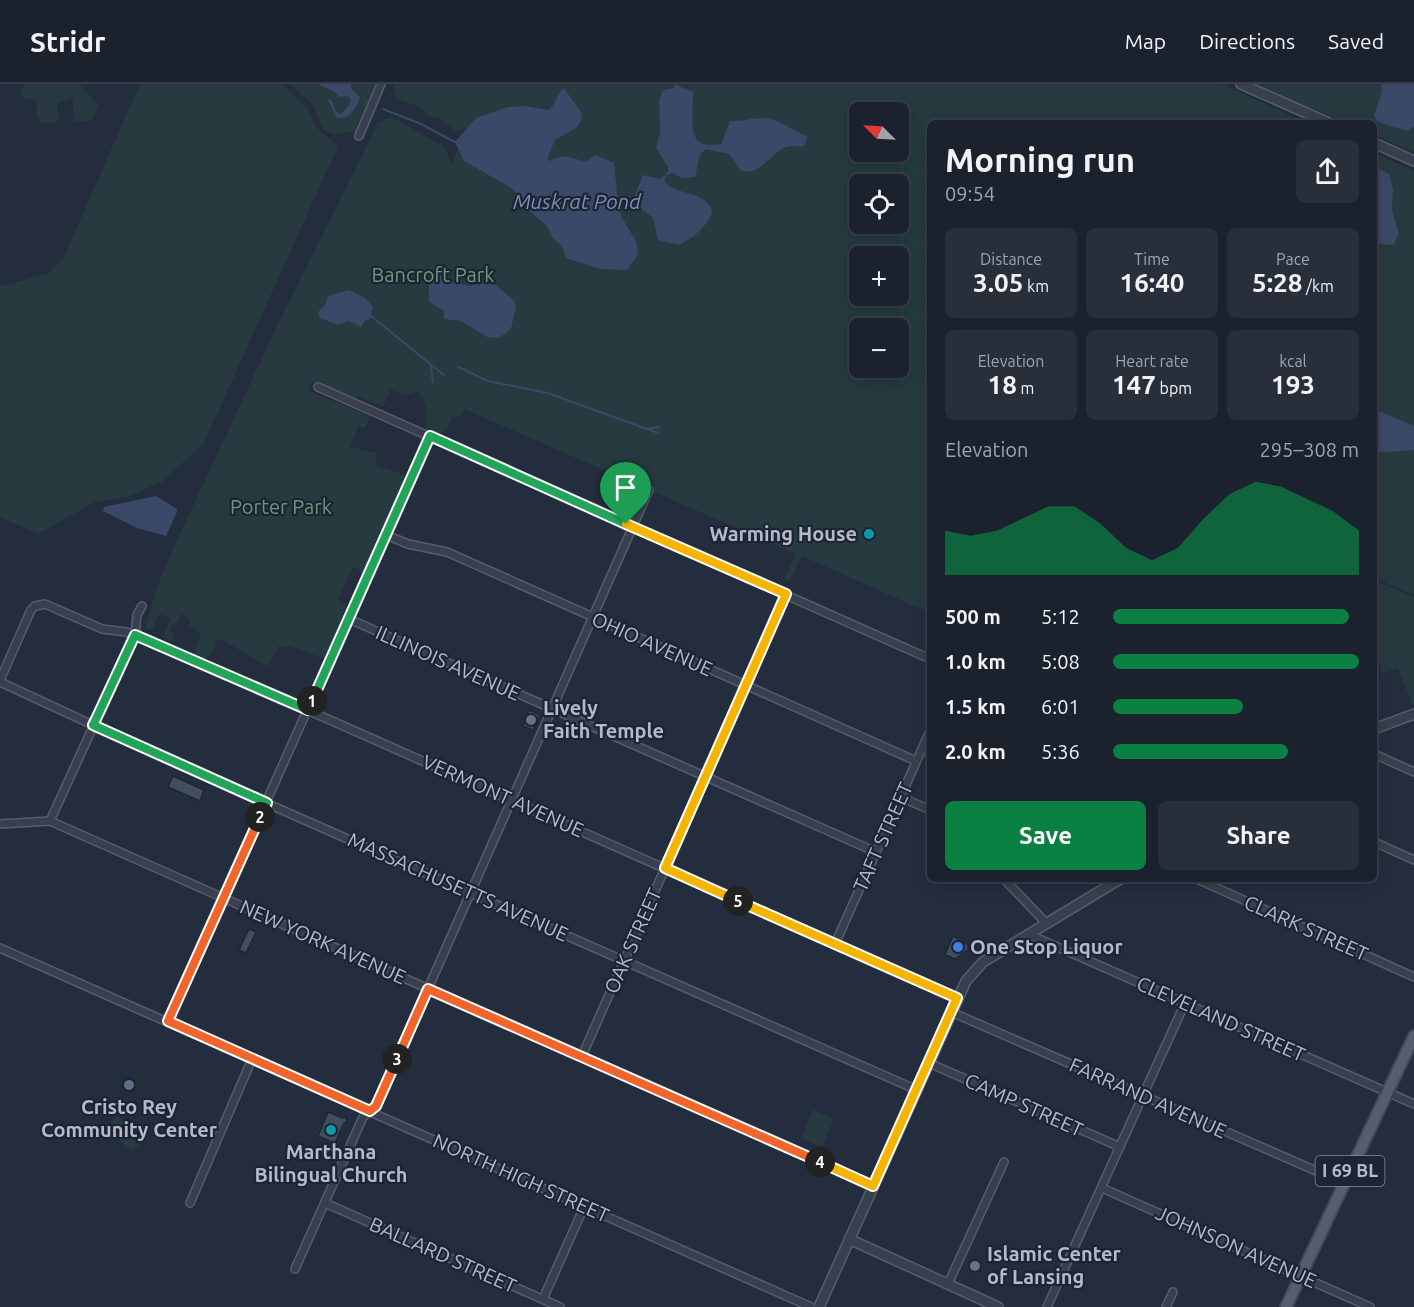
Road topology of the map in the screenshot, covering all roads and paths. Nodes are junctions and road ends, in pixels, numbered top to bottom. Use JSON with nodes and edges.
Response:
{"nodes":[{"id":1,"x":381,"y":84,"type":"edge"},
{"id":2,"x":1241,"y":84,"type":"edge"},
{"id":3,"x":1259,"y":88,"type":"edge"},
{"id":4,"x":1323,"y":120,"type":"edge"},
{"id":5,"x":359,"y":135,"type":"dead end"},
{"id":6,"x":1377,"y":144,"type":"edge"},
{"id":7,"x":1414,"y":161,"type":"edge"},
{"id":8,"x":318,"y":387,"type":"dead end"},
{"id":9,"x":430,"y":436,"type":"junction"},
{"id":10,"x":649,"y":490,"type":"dead end"},
{"id":11,"x":633,"y":526,"type":"junction"},
{"id":12,"x":386,"y":535,"type":"junction"},
{"id":13,"x":786,"y":594,"type":"junction"},
{"id":14,"x":142,"y":606,"type":"dead end"},
{"id":15,"x":592,"y":618,"type":"junction"},
{"id":16,"x":349,"y":619,"type":"junction"},
{"id":17,"x":135,"y":635,"type":"junction"},
{"id":18,"x":927,"y":658,"type":"edge"},
{"id":19,"x":0,"y":681,"type":"edge"},
{"id":20,"x":745,"y":686,"type":"junction"},
{"id":21,"x":552,"y":709,"type":"junction"},
{"id":22,"x":308,"y":710,"type":"junction"},
{"id":23,"x":1414,"y":714,"type":"edge"},
{"id":24,"x":93,"y":725,"type":"junction"},
{"id":25,"x":1377,"y":728,"type":"edge"},
{"id":26,"x":927,"y":737,"type":"edge"},
{"id":27,"x":1377,"y":755,"type":"edge"},
{"id":28,"x":916,"y":761,"type":"junction"},
{"id":29,"x":1414,"y":772,"type":"edge"},
{"id":30,"x":706,"y":776,"type":"junction"},
{"id":31,"x":901,"y":797,"type":"junction"},
{"id":32,"x":512,"y":801,"type":"junction"},
{"id":33,"x":267,"y":803,"type":"junction"},
{"id":34,"x":927,"y":809,"type":"edge"},
{"id":35,"x":50,"y":821,"type":"junction"},
{"id":36,"x":0,"y":824,"type":"edge"},
{"id":37,"x":1377,"y":843,"type":"edge"},
{"id":38,"x":876,"y":852,"type":"junction"},
{"id":39,"x":1414,"y":860,"type":"edge"},
{"id":40,"x":665,"y":868,"type":"junction"},
{"id":41,"x":1007,"y":882,"type":"edge"},
{"id":42,"x":1114,"y":882,"type":"edge"},
{"id":43,"x":1204,"y":882,"type":"edge"},
{"id":44,"x":471,"y":893,"type":"junction"},
{"id":45,"x":224,"y":898,"type":"junction"},
{"id":46,"x":1047,"y":924,"type":"junction"},
{"id":47,"x":1028,"y":934,"type":"junction"},
{"id":48,"x":835,"y":944,"type":"junction"},
{"id":49,"x":0,"y":948,"type":"edge"},
{"id":50,"x":624,"y":960,"type":"junction"},
{"id":51,"x":1414,"y":977,"type":"edge"},
{"id":52,"x":428,"y":989,"type":"junction"},
{"id":53,"x":957,"y":998,"type":"junction"},
{"id":54,"x":1185,"y":1003,"type":"junction"},
{"id":55,"x":951,"y":1012,"type":"junction"},
{"id":56,"x":168,"y":1021,"type":"junction"},
{"id":57,"x":1414,"y":1036,"type":"edge"},
{"id":58,"x":582,"y":1056,"type":"junction"},
{"id":59,"x":252,"y":1059,"type":"junction"},
{"id":60,"x":929,"y":1063,"type":"junction"},
{"id":61,"x":917,"y":1090,"type":"junction"},
{"id":62,"x":1388,"y":1092,"type":"junction"},
{"id":63,"x":1143,"y":1096,"type":"junction"},
{"id":64,"x":1414,"y":1104,"type":"edge"},
{"id":65,"x":370,"y":1111,"type":"junction"},
{"id":66,"x":1120,"y":1147,"type":"junction"},
{"id":67,"x":1004,"y":1162,"type":"dead end"},
{"id":68,"x":1344,"y":1183,"type":"junction"},
{"id":69,"x":873,"y":1186,"type":"junction"},
{"id":70,"x":1102,"y":1188,"type":"junction"},
{"id":71,"x":190,"y":1203,"type":"dead end"},
{"id":72,"x":325,"y":1203,"type":"junction"},
{"id":73,"x":585,"y":1207,"type":"junction"},
{"id":74,"x":849,"y":1239,"type":"junction"},
{"id":75,"x":295,"y":1269,"type":"dead end"},
{"id":76,"x":1301,"y":1276,"type":"junction"},
{"id":77,"x":948,"y":1284,"type":"junction"},
{"id":78,"x":1173,"y":1292,"type":"dead end"},
{"id":79,"x":543,"y":1299,"type":"junction"},
{"id":80,"x":560,"y":1307,"type":"edge"},
{"id":81,"x":811,"y":1307,"type":"edge"},
{"id":82,"x":819,"y":1307,"type":"edge"},
{"id":83,"x":998,"y":1307,"type":"edge"},
{"id":84,"x":1047,"y":1307,"type":"edge"},
{"id":85,"x":1167,"y":1307,"type":"edge"},
{"id":86,"x":1286,"y":1307,"type":"edge"},
{"id":87,"x":1370,"y":1307,"type":"edge"}],
"edges":[{"from":1,"to":5,"type":"street"},
{"from":2,"to":3,"type":"street"},
{"from":3,"to":4,"type":"street"},
{"from":6,"to":7,"type":"street"},
{"from":8,"to":9,"type":"street"},
{"from":9,"to":11,"type":"street"},
{"from":9,"to":12,"type":"street"},
{"from":10,"to":11,"type":"street"},
{"from":11,"to":13,"type":"street"},
{"from":11,"to":15,"type":"street"},
{"from":12,"to":15,"type":"street","name":"OHIO AVENUE"},
{"from":12,"to":16,"type":"street"},
{"from":13,"to":18,"type":"street"},
{"from":13,"to":20,"type":"street","name":"OAK STREET"},
{"from":14,"to":17,"type":"street"},
{"from":15,"to":20,"type":"street","name":"OHIO AVENUE"},
{"from":15,"to":21,"type":"street"},
{"from":16,"to":21,"type":"street","name":"ILLINOIS AVENUE"},
{"from":16,"to":22,"type":"street"},
{"from":17,"to":19,"type":"street","name":"VERMONT AVENUE"},
{"from":17,"to":22,"type":"street","name":"VERMONT AVENUE"},
{"from":17,"to":24,"type":"street"},
{"from":19,"to":24,"type":"street","name":"MASSACHUSETTS AVENUE"},
{"from":20,"to":28,"type":"street","name":"OHIO AVENUE"},
{"from":20,"to":30,"type":"street","name":"OAK STREET"},
{"from":21,"to":30,"type":"street","name":"ILLINOIS AVENUE"},
{"from":21,"to":32,"type":"street"},
{"from":22,"to":32,"type":"street","name":"VERMONT AVENUE"},
{"from":22,"to":33,"type":"street"},
{"from":23,"to":25,"type":"street"},
{"from":24,"to":33,"type":"street","name":"MASSACHUSETTS AVENUE"},
{"from":24,"to":35,"type":"street"},
{"from":26,"to":28,"type":"street","name":"TAFT STREET"},
{"from":27,"to":29,"type":"street"},
{"from":28,"to":31,"type":"street","name":"TAFT STREET"},
{"from":30,"to":38,"type":"street","name":"ILLINOIS AVENUE"},
{"from":30,"to":40,"type":"street","name":"OAK STREET"},
{"from":31,"to":34,"type":"street"},
{"from":31,"to":38,"type":"street","name":"TAFT STREET"},
{"from":32,"to":40,"type":"street","name":"VERMONT AVENUE"},
{"from":32,"to":44,"type":"street"},
{"from":33,"to":44,"type":"street","name":"MASSACHUSETTS AVENUE"},
{"from":33,"to":45,"type":"street"},
{"from":35,"to":36,"type":"street","name":"NEW YORK AVENUE"},
{"from":35,"to":45,"type":"street","name":"NEW YORK AVENUE"},
{"from":37,"to":39,"type":"street"},
{"from":38,"to":48,"type":"street","name":"TAFT STREET"},
{"from":40,"to":48,"type":"street","name":"VERMONT AVENUE"},
{"from":40,"to":50,"type":"street","name":"OAK STREET"},
{"from":41,"to":46,"type":"street"},
{"from":42,"to":46,"type":"street"},
{"from":43,"to":51,"type":"street","name":"CLARK STREET"},
{"from":44,"to":50,"type":"street","name":"MASSACHUSETTS AVENUE"},
{"from":44,"to":52,"type":"street"},
{"from":45,"to":52,"type":"street","name":"NEW YORK AVENUE"},
{"from":45,"to":56,"type":"street"},
{"from":46,"to":47,"type":"street"},
{"from":47,"to":53,"type":"street"},
{"from":47,"to":54,"type":"street","name":"CLEVELAND STREET"},
{"from":48,"to":53,"type":"street","name":"VERMONT AVENUE"},
{"from":49,"to":56,"type":"street","name":"NORTH HIGH STREET"},
{"from":50,"to":58,"type":"street","name":"OAK STREET"},
{"from":50,"to":61,"type":"street","name":"MASSACHUSETTS AVENUE"},
{"from":52,"to":58,"type":"street","name":"NEW YORK AVENUE"},
{"from":52,"to":65,"type":"street"},
{"from":53,"to":55,"type":"street"},
{"from":54,"to":62,"type":"street","name":"CLEVELAND STREET"},
{"from":54,"to":63,"type":"street"},
{"from":55,"to":60,"type":"street"},
{"from":55,"to":63,"type":"street","name":"FARRAND AVENUE"},
{"from":56,"to":59,"type":"street","name":"NORTH HIGH STREET"},
{"from":57,"to":62,"type":"main road","number":"I 69 BL"},
{"from":58,"to":69,"type":"street","name":"NEW YORK AVENUE"},
{"from":59,"to":65,"type":"street","name":"NORTH HIGH STREET"},
{"from":59,"to":71,"type":"street"},
{"from":60,"to":61,"type":"street"},
{"from":60,"to":66,"type":"street","name":"CAMP STREET"},
{"from":61,"to":69,"type":"street"},
{"from":62,"to":64,"type":"street","name":"CLEVELAND STREET"},
{"from":62,"to":68,"type":"main road","number":"I 69 BL"},
{"from":63,"to":66,"type":"street"},
{"from":63,"to":68,"type":"street","name":"FARRAND AVENUE"},
{"from":65,"to":72,"type":"street"},
{"from":65,"to":73,"type":"street","name":"NORTH HIGH STREET"},
{"from":66,"to":70,"type":"street"},
{"from":67,"to":77,"type":"street"},
{"from":68,"to":76,"type":"main road","number":"I 69 BL"},
{"from":69,"to":74,"type":"street"},
{"from":70,"to":76,"type":"street","name":"JOHNSON AVENUE"},
{"from":70,"to":84,"type":"street"},
{"from":72,"to":75,"type":"street"},
{"from":72,"to":79,"type":"street","name":"BALLARD STREET"},
{"from":73,"to":79,"type":"street"},
{"from":73,"to":81,"type":"street","name":"NORTH HIGH STREET"},
{"from":74,"to":77,"type":"street"},
{"from":74,"to":82,"type":"street"},
{"from":76,"to":86,"type":"main road","number":"I 69 BL"},
{"from":76,"to":87,"type":"street","name":"JOHNSON AVENUE"},
{"from":77,"to":83,"type":"street"},
{"from":78,"to":85,"type":"street"},
{"from":79,"to":80,"type":"street","name":"BALLARD STREET"}]}
